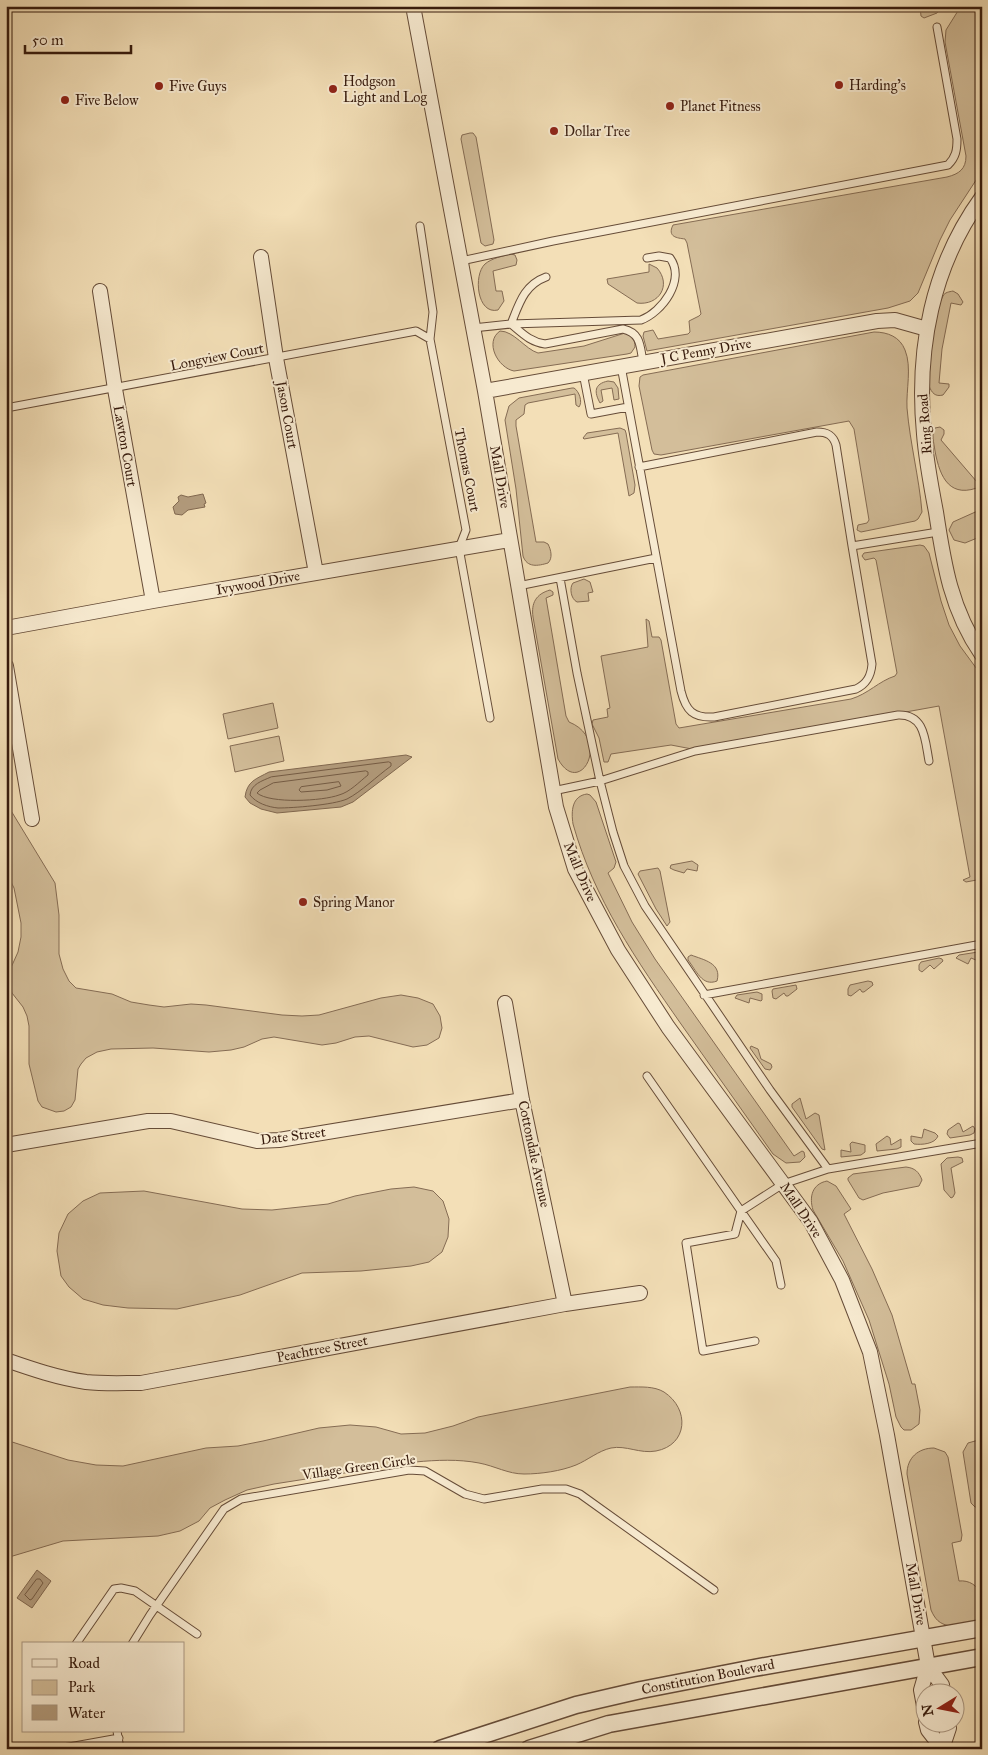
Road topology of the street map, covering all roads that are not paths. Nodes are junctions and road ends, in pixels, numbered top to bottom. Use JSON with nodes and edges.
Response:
{"nodes":[{"id":1,"x":413,"y":6,"type":"edge"},
{"id":2,"x":937,"y":27,"type":"dead end"},
{"id":3,"x":982,"y":197,"type":"edge"},
{"id":4,"x":420,"y":226,"type":"dead end"},
{"id":5,"x":261,"y":257,"type":"dead end"},
{"id":6,"x":647,"y":258,"type":"dead end"},
{"id":7,"x":461,"y":260,"type":"junction"},
{"id":8,"x":546,"y":277,"type":"dead end"},
{"id":9,"x":100,"y":291,"type":"dead end"},
{"id":10,"x":511,"y":324,"type":"junction"},
{"id":11,"x":473,"y":328,"type":"junction"},
{"id":12,"x":927,"y":329,"type":"junction"},
{"id":13,"x":430,"y":339,"type":"junction"},
{"id":14,"x":276,"y":358,"type":"junction"},
{"id":15,"x":643,"y":362,"type":"junction"},
{"id":16,"x":621,"y":366,"type":"junction"},
{"id":17,"x":583,"y":374,"type":"junction"},
{"id":18,"x":115,"y":389,"type":"junction"},
{"id":19,"x":485,"y":391,"type":"junction"},
{"id":20,"x":628,"y":407,"type":"junction"},
{"id":21,"x":6,"y":408,"type":"edge"},
{"id":22,"x":639,"y":467,"type":"junction"},
{"id":23,"x":938,"y":532,"type":"junction"},
{"id":24,"x":510,"y":540,"type":"junction"},
{"id":25,"x":852,"y":546,"type":"junction"},
{"id":26,"x":459,"y":548,"type":"junction"},
{"id":27,"x":656,"y":558,"type":"junction"},
{"id":28,"x":316,"y":573,"type":"junction"},
{"id":29,"x":560,"y":578,"type":"junction"},
{"id":30,"x":518,"y":586,"type":"junction"},
{"id":31,"x":153,"y":601,"type":"junction"},
{"id":32,"x":6,"y":628,"type":"edge"},
{"id":33,"x":982,"y":655,"type":"edge"},
{"id":34,"x":6,"y":666,"type":"edge"},
{"id":35,"x":490,"y":718,"type":"dead end"},
{"id":36,"x":929,"y":761,"type":"dead end"},
{"id":37,"x":600,"y":781,"type":"junction"},
{"id":38,"x":553,"y":791,"type":"junction"},
{"id":39,"x":32,"y":819,"type":"dead end"},
{"id":40,"x":982,"y":944,"type":"edge"},
{"id":41,"x":704,"y":995,"type":"junction"},
{"id":42,"x":505,"y":1003,"type":"dead end"},
{"id":43,"x":647,"y":1076,"type":"dead end"},
{"id":44,"x":522,"y":1100,"type":"junction"},
{"id":45,"x":982,"y":1143,"type":"edge"},
{"id":46,"x":6,"y":1145,"type":"edge"},
{"id":47,"x":828,"y":1169,"type":"junction"},
{"id":48,"x":783,"y":1184,"type":"junction"},
{"id":49,"x":741,"y":1211,"type":"junction"},
{"id":50,"x":781,"y":1285,"type":"dead end"},
{"id":51,"x":640,"y":1293,"type":"dead end"},
{"id":52,"x":565,"y":1304,"type":"junction"},
{"id":53,"x":755,"y":1342,"type":"dead end"},
{"id":54,"x":6,"y":1360,"type":"edge"},
{"id":55,"x":714,"y":1590,"type":"dead end"},
{"id":56,"x":157,"y":1605,"type":"junction"},
{"id":57,"x":982,"y":1628,"type":"edge"},
{"id":58,"x":197,"y":1634,"type":"dead end"},
{"id":59,"x":924,"y":1638,"type":"junction"},
{"id":60,"x":77,"y":1642,"type":"edge"},
{"id":61,"x":133,"y":1642,"type":"edge"},
{"id":62,"x":982,"y":1657,"type":"edge"},
{"id":63,"x":928,"y":1666,"type":"junction"},
{"id":64,"x":923,"y":1682,"type":"edge"},
{"id":65,"x":940,"y":1682,"type":"edge"},
{"id":66,"x":930,"y":1732,"type":"edge"},
{"id":67,"x":948,"y":1732,"type":"edge"},
{"id":68,"x":118,"y":1735,"type":"edge"},
{"id":69,"x":942,"y":1748,"type":"edge"},
{"id":70,"x":58,"y":1749,"type":"edge"},
{"id":71,"x":120,"y":1749,"type":"edge"},
{"id":72,"x":440,"y":1749,"type":"edge"},
{"id":73,"x":529,"y":1749,"type":"edge"}],
"edges":[{"from":1,"to":7,"type":"street","name":"Mall Drive"},
{"from":2,"to":7,"type":"lane"},
{"from":3,"to":12,"type":"street","name":"Ring Road"},
{"from":4,"to":13,"type":"lane","name":"Thomas Court"},
{"from":5,"to":14,"type":"street","name":"Jason Court"},
{"from":6,"to":10,"type":"lane"},
{"from":7,"to":11,"type":"street","name":"Mall Drive"},
{"from":8,"to":10,"type":"lane"},
{"from":9,"to":18,"type":"street","name":"Lawton Court"},
{"from":10,"to":11,"type":"lane"},
{"from":10,"to":15,"type":"lane"},
{"from":11,"to":19,"type":"street","name":"Mall Drive"},
{"from":12,"to":15,"type":"street","name":"J C Penny Drive"},
{"from":12,"to":23,"type":"street","name":"Ring Road"},
{"from":13,"to":14,"type":"lane","name":"Longview Court"},
{"from":13,"to":26,"type":"lane","name":"Thomas Court"},
{"from":14,"to":18,"type":"lane","name":"Longview Court"},
{"from":14,"to":28,"type":"street","name":"Jason Court"},
{"from":15,"to":16,"type":"street","name":"J C Penny Drive"},
{"from":16,"to":17,"type":"street","name":"J C Penny Drive"},
{"from":16,"to":20,"type":"lane"},
{"from":17,"to":19,"type":"street","name":"J C Penny Drive"},
{"from":17,"to":20,"type":"lane"},
{"from":18,"to":21,"type":"lane","name":"Longview Court"},
{"from":18,"to":31,"type":"street","name":"Lawton Court"},
{"from":19,"to":24,"type":"street","name":"Mall Drive"},
{"from":20,"to":22,"type":"lane"},
{"from":22,"to":25,"type":"lane"},
{"from":22,"to":27,"type":"lane"},
{"from":23,"to":25,"type":"lane"},
{"from":23,"to":33,"type":"street","name":"Ring Road"},
{"from":24,"to":26,"type":"street","name":"Ivywood Drive"},
{"from":24,"to":30,"type":"street","name":"Mall Drive"},
{"from":25,"to":27,"type":"lane"},
{"from":26,"to":28,"type":"street","name":"Ivywood Drive"},
{"from":26,"to":35,"type":"lane","name":"Thomas Court"},
{"from":27,"to":29,"type":"lane"},
{"from":28,"to":31,"type":"street","name":"Ivywood Drive"},
{"from":29,"to":30,"type":"lane"},
{"from":29,"to":37,"type":"lane"},
{"from":30,"to":38,"type":"street","name":"Mall Drive"},
{"from":31,"to":32,"type":"street","name":"Ivywood Drive"},
{"from":34,"to":39,"type":"street"},
{"from":36,"to":37,"type":"lane"},
{"from":37,"to":38,"type":"lane"},
{"from":37,"to":41,"type":"lane"},
{"from":38,"to":48,"type":"street","name":"Mall Drive"},
{"from":40,"to":41,"type":"lane"},
{"from":41,"to":47,"type":"lane"},
{"from":42,"to":44,"type":"street","name":"Cottondale Avenue"},
{"from":43,"to":49,"type":"lane"},
{"from":44,"to":46,"type":"street","name":"Date Street"},
{"from":44,"to":52,"type":"street","name":"Cottondale Avenue"},
{"from":45,"to":47,"type":"lane"},
{"from":47,"to":48,"type":"lane"},
{"from":48,"to":49,"type":"lane"},
{"from":48,"to":59,"type":"street","name":"Mall Drive"},
{"from":49,"to":50,"type":"lane"},
{"from":49,"to":53,"type":"lane"},
{"from":51,"to":52,"type":"street","name":"Peachtree Street"},
{"from":52,"to":54,"type":"street","name":"Peachtree Street"},
{"from":55,"to":56,"type":"lane","name":"Village Green Circle"},
{"from":56,"to":58,"type":"lane"},
{"from":56,"to":60,"type":"lane"},
{"from":56,"to":61,"type":"lane","name":"Village Green Circle"},
{"from":57,"to":59,"type":"street","name":"Constitution Boulevard"},
{"from":59,"to":63,"type":"street","name":"Mall Drive"},
{"from":59,"to":72,"type":"street","name":"Constitution Boulevard"},
{"from":62,"to":63,"type":"street","name":"Constitution Boulevard"},
{"from":63,"to":64,"type":"street"},
{"from":63,"to":65,"type":"street"},
{"from":63,"to":73,"type":"street","name":"Constitution Boulevard"},
{"from":66,"to":69,"type":"street"},
{"from":67,"to":69,"type":"street"},
{"from":68,"to":70,"type":"lane"},
{"from":68,"to":71,"type":"lane"}]}
